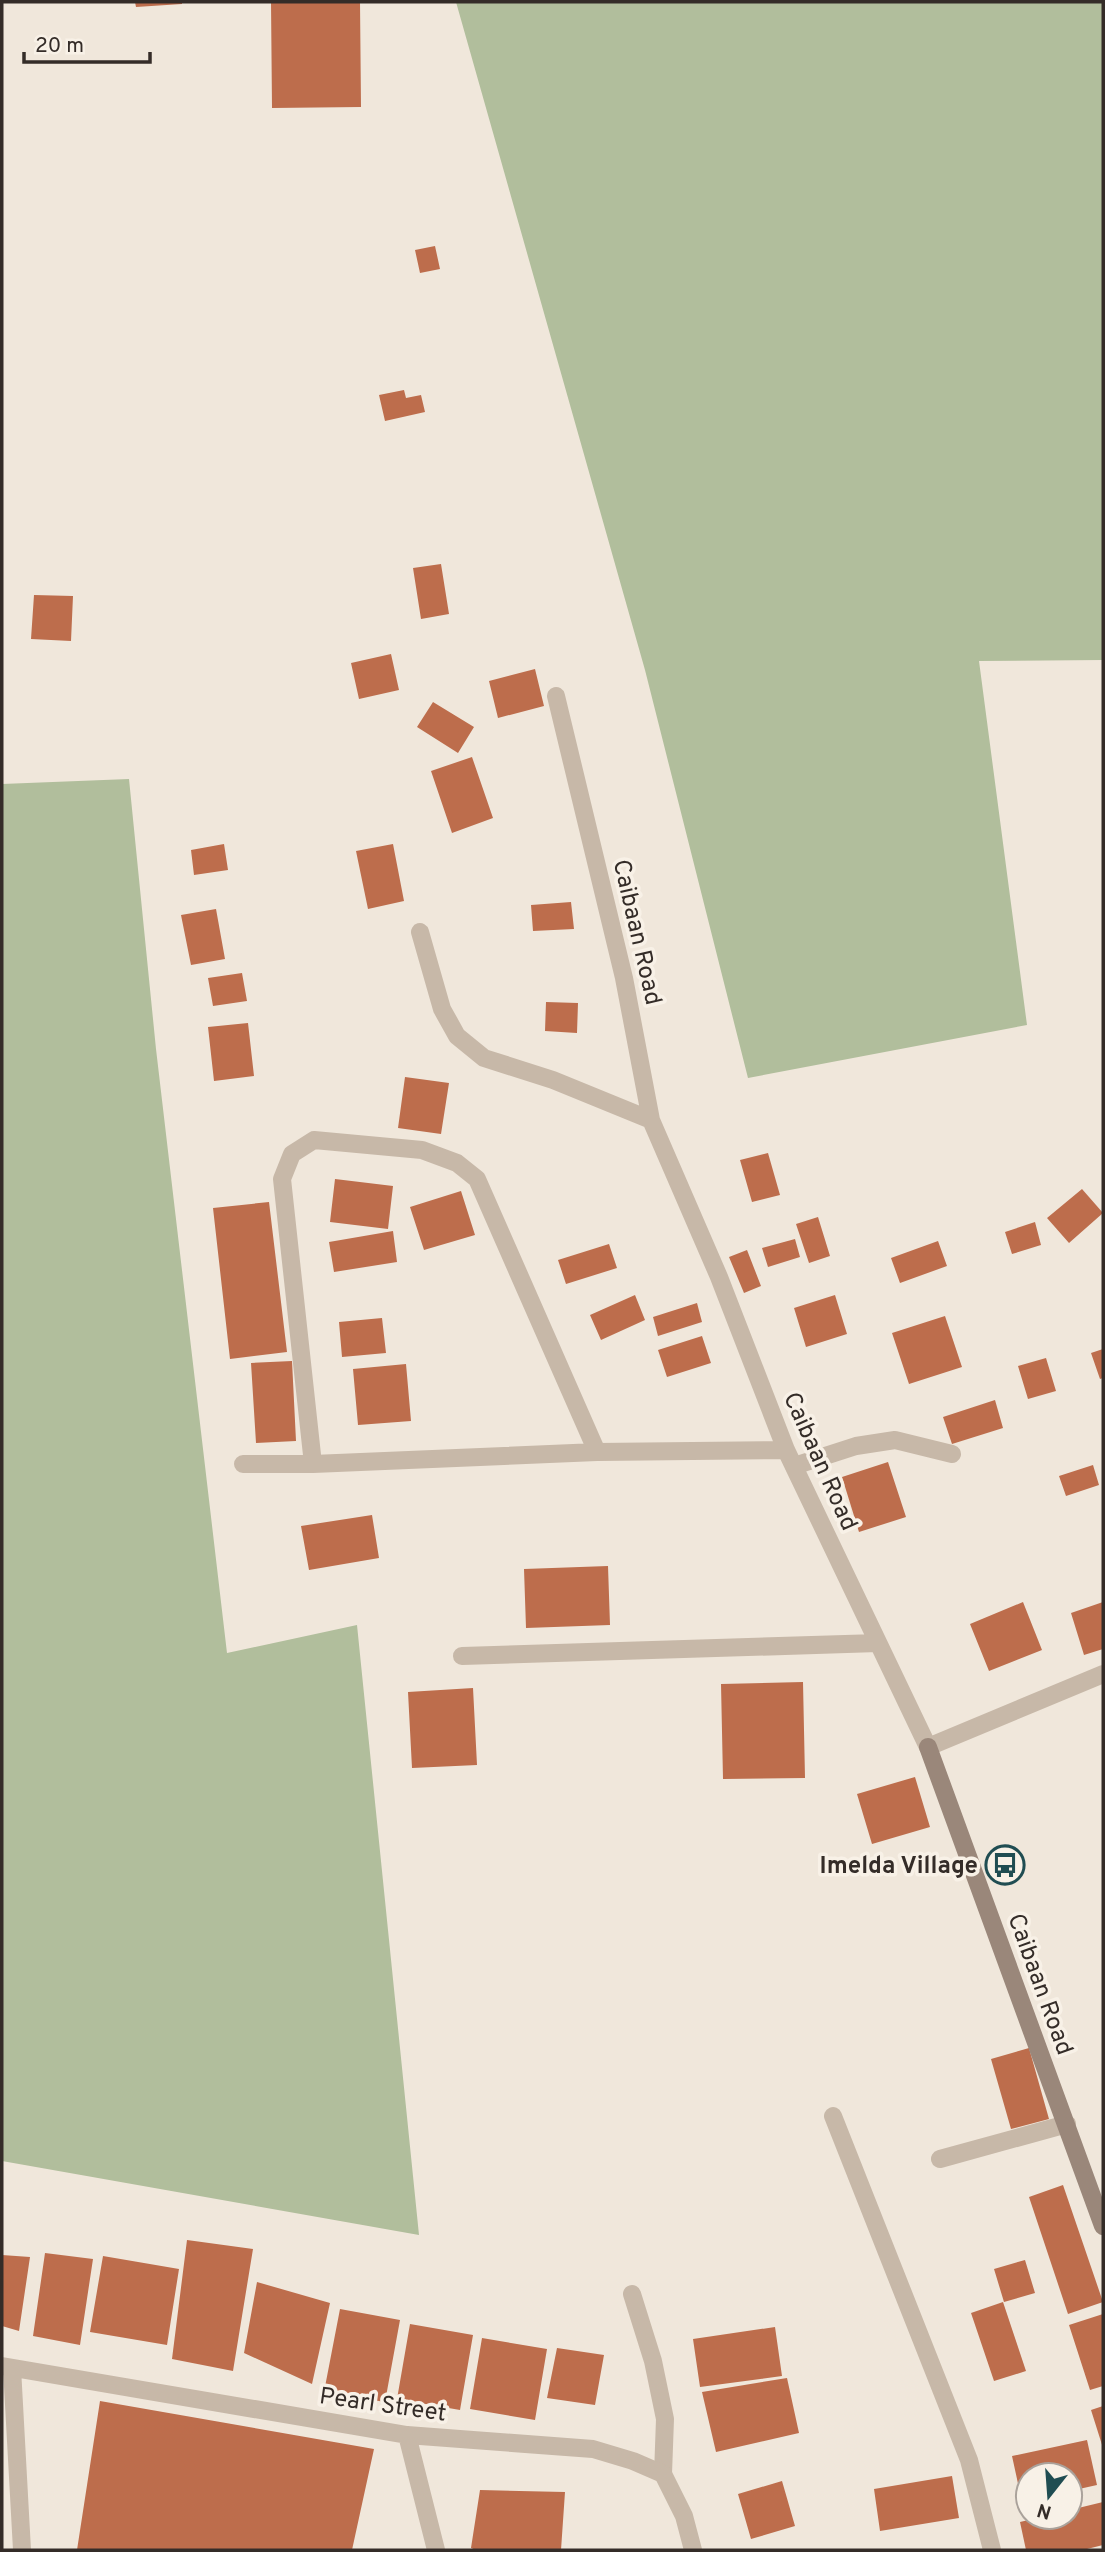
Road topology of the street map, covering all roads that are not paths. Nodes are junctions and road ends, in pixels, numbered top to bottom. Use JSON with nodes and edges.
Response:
{"nodes":[{"id":1,"x":556,"y":696,"type":"dead end"},
{"id":2,"x":420,"y":932,"type":"dead end"},
{"id":3,"x":651,"y":1120,"type":"junction"},
{"id":4,"x":597,"y":1452,"type":"junction"},
{"id":5,"x":953,"y":1454,"type":"dead end"},
{"id":6,"x":790,"y":1458,"type":"junction"},
{"id":7,"x":243,"y":1464,"type":"dead end"},
{"id":8,"x":313,"y":1464,"type":"junction"},
{"id":9,"x":878,"y":1643,"type":"junction"},
{"id":10,"x":462,"y":1656,"type":"dead end"},
{"id":11,"x":1103,"y":1674,"type":"edge"},
{"id":12,"x":928,"y":1746,"type":"junction"},
{"id":13,"x":833,"y":2116,"type":"dead end"},
{"id":14,"x":1067,"y":2124,"type":"junction"},
{"id":15,"x":940,"y":2160,"type":"dead end"},
{"id":16,"x":1103,"y":2226,"type":"edge"},
{"id":17,"x":632,"y":2294,"type":"dead end"},
{"id":18,"x":7,"y":2367,"type":"edge"},
{"id":19,"x":407,"y":2435,"type":"junction"},
{"id":20,"x":663,"y":2474,"type":"junction"},
{"id":21,"x":22,"y":2550,"type":"edge"},
{"id":22,"x":436,"y":2550,"type":"edge"},
{"id":23,"x":693,"y":2550,"type":"edge"},
{"id":24,"x":992,"y":2550,"type":"edge"}],
"edges":[{"from":1,"to":3,"type":"street","name":"Caibaan Road"},
{"from":2,"to":3,"type":"street"},
{"from":3,"to":6,"type":"street","name":"Caibaan Road"},
{"from":4,"to":6,"type":"street"},
{"from":4,"to":8,"type":"street"},
{"from":4,"to":8,"type":"street"},
{"from":5,"to":6,"type":"street"},
{"from":6,"to":9,"type":"street","name":"Caibaan Road"},
{"from":7,"to":8,"type":"street"},
{"from":9,"to":10,"type":"street"},
{"from":9,"to":12,"type":"street","name":"Caibaan Road"},
{"from":11,"to":12,"type":"street"},
{"from":12,"to":14,"type":"street","name":"Caibaan Road"},
{"from":13,"to":24,"type":"street"},
{"from":14,"to":15,"type":"street"},
{"from":14,"to":16,"type":"street","name":"Caibaan Road"},
{"from":17,"to":20,"type":"street"},
{"from":18,"to":19,"type":"street","name":"Pearl Street"},
{"from":18,"to":21,"type":"street"},
{"from":19,"to":20,"type":"street","name":"Pearl Street"},
{"from":19,"to":22,"type":"street"},
{"from":20,"to":23,"type":"street"}]}
